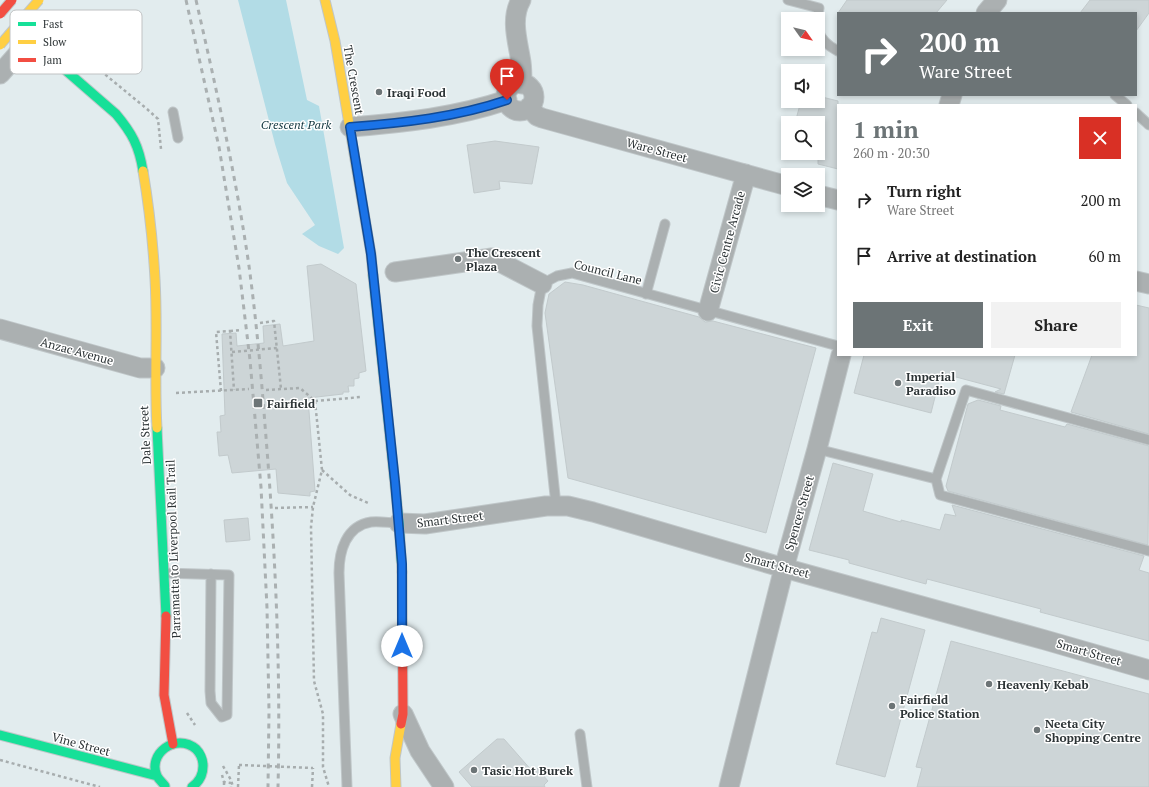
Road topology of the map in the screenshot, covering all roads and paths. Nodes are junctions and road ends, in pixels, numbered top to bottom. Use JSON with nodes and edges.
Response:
{"nodes":[{"id":1,"x":12,"y":0,"type":"edge"},
{"id":2,"x":39,"y":0,"type":"edge"},
{"id":3,"x":326,"y":0,"type":"edge"},
{"id":4,"x":521,"y":0,"type":"edge"},
{"id":5,"x":788,"y":0,"type":"edge"},
{"id":6,"x":997,"y":0,"type":"edge"},
{"id":7,"x":820,"y":4,"type":"edge"},
{"id":8,"x":30,"y":10,"type":"edge"},
{"id":9,"x":987,"y":12,"type":"edge"},
{"id":10,"x":0,"y":14,"type":"edge"},
{"id":11,"x":10,"y":33,"type":"edge"},
{"id":12,"x":825,"y":42,"type":"edge"},
{"id":13,"x":0,"y":45,"type":"edge"},
{"id":14,"x":837,"y":50,"type":"edge"},
{"id":15,"x":10,"y":61,"type":"edge"},
{"id":16,"x":0,"y":74,"type":"edge"},
{"id":17,"x":71,"y":74,"type":"edge"},
{"id":18,"x":522,"y":84,"type":"junction"},
{"id":19,"x":1116,"y":96,"type":"edge"},
{"id":20,"x":507,"y":100,"type":"junction"},
{"id":21,"x":1126,"y":104,"type":"edge"},
{"id":22,"x":529,"y":107,"type":"junction"},
{"id":23,"x":173,"y":112,"type":"dead end"},
{"id":24,"x":1137,"y":114,"type":"edge"},
{"id":25,"x":1149,"y":125,"type":"edge"},
{"id":26,"x":350,"y":127,"type":"junction"},
{"id":27,"x":178,"y":138,"type":"dead end"},
{"id":28,"x":746,"y":174,"type":"junction"},
{"id":29,"x":781,"y":184,"type":"edge"},
{"id":30,"x":825,"y":196,"type":"edge"},
{"id":31,"x":837,"y":200,"type":"edge"},
{"id":32,"x":665,"y":224,"type":"dead end"},
{"id":33,"x":395,"y":272,"type":"dead end"},
{"id":34,"x":1137,"y":281,"type":"edge"},
{"id":35,"x":542,"y":284,"type":"junction"},
{"id":36,"x":1149,"y":284,"type":"edge"},
{"id":37,"x":646,"y":294,"type":"junction"},
{"id":38,"x":708,"y":311,"type":"junction"},
{"id":39,"x":260,"y":323,"type":"dead end"},
{"id":40,"x":0,"y":329,"type":"edge"},
{"id":41,"x":242,"y":330,"type":"dead end"},
{"id":42,"x":230,"y":331,"type":"junction"},
{"id":43,"x":837,"y":346,"type":"edge"},
{"id":44,"x":277,"y":348,"type":"junction"},
{"id":45,"x":232,"y":352,"type":"junction"},
{"id":46,"x":841,"y":356,"type":"edge"},
{"id":47,"x":155,"y":368,"type":"junction"},
{"id":48,"x":249,"y":389,"type":"dead end"},
{"id":49,"x":281,"y":389,"type":"junction"},
{"id":50,"x":234,"y":390,"type":"junction"},
{"id":51,"x":266,"y":390,"type":"dead end"},
{"id":52,"x":221,"y":391,"type":"junction"},
{"id":53,"x":361,"y":398,"type":"dead end"},
{"id":54,"x":176,"y":400,"type":"dead end"},
{"id":55,"x":314,"y":401,"type":"junction"},
{"id":56,"x":1149,"y":440,"type":"edge"},
{"id":57,"x":817,"y":449,"type":"junction"},
{"id":58,"x":322,"y":470,"type":"junction"},
{"id":59,"x":936,"y":479,"type":"junction"},
{"id":60,"x":368,"y":503,"type":"dead end"},
{"id":61,"x":556,"y":505,"type":"junction"},
{"id":62,"x":313,"y":507,"type":"junction"},
{"id":63,"x":276,"y":508,"type":"dead end"},
{"id":64,"x":399,"y":523,"type":"junction"},
{"id":65,"x":1149,"y":551,"type":"edge"},
{"id":66,"x":784,"y":568,"type":"junction"},
{"id":67,"x":165,"y":573,"type":"junction"},
{"id":68,"x":211,"y":574,"type":"junction"},
{"id":69,"x":1149,"y":670,"type":"edge"},
{"id":70,"x":186,"y":709,"type":"dead end"},
{"id":71,"x":402,"y":714,"type":"junction"},
{"id":72,"x":198,"y":729,"type":"dead end"},
{"id":73,"x":580,"y":734,"type":"dead end"},
{"id":74,"x":0,"y":735,"type":"edge"},
{"id":75,"x":173,"y":744,"type":"junction"},
{"id":76,"x":0,"y":760,"type":"edge"},
{"id":77,"x":222,"y":764,"type":"dead end"},
{"id":78,"x":156,"y":776,"type":"junction"},
{"id":79,"x":224,"y":782,"type":"dead end"},
{"id":80,"x":231,"y":783,"type":"dead end"},
{"id":81,"x":195,"y":786,"type":"edge"},
{"id":82,"x":100,"y":787,"type":"edge"},
{"id":83,"x":166,"y":787,"type":"edge"},
{"id":84,"x":224,"y":787,"type":"edge"},
{"id":85,"x":232,"y":787,"type":"edge"},
{"id":86,"x":238,"y":787,"type":"edge"},
{"id":87,"x":312,"y":787,"type":"edge"},
{"id":88,"x":329,"y":787,"type":"edge"},
{"id":89,"x":347,"y":787,"type":"edge"},
{"id":90,"x":396,"y":787,"type":"edge"},
{"id":91,"x":444,"y":787,"type":"edge"},
{"id":92,"x":587,"y":787,"type":"edge"},
{"id":93,"x":729,"y":787,"type":"edge"}],
"edges":[{"from":1,"to":10,"type":"street","bridge":true},
{"from":2,"to":8,"type":"street","bridge":true},
{"from":3,"to":26,"type":"street","name":"The Crescent"},
{"from":4,"to":18,"type":"street"},
{"from":5,"to":7,"type":"lane"},
{"from":6,"to":9,"type":"street"},
{"from":11,"to":13,"type":"street","bridge":true},
{"from":12,"to":14,"type":"lane"},
{"from":15,"to":16,"type":"street"},
{"from":17,"to":47,"type":"street","name":"Dale Street"},
{"from":18,"to":20,"type":"street"},
{"from":18,"to":22,"type":"street"},
{"from":19,"to":21,"type":"lane"},
{"from":20,"to":22,"type":"street"},
{"from":20,"to":26,"type":"street"},
{"from":22,"to":28,"type":"street","name":"Ware Street"},
{"from":23,"to":27,"type":"lane"},
{"from":24,"to":25,"type":"lane"},
{"from":26,"to":64,"type":"street","name":"The Crescent"},
{"from":28,"to":29,"type":"street","name":"Ware Street"},
{"from":28,"to":38,"type":"street","name":"Civic Centre Arcade"},
{"from":30,"to":31,"type":"street"},
{"from":32,"to":37,"type":"lane"},
{"from":33,"to":35,"type":"street"},
{"from":34,"to":36,"type":"street"},
{"from":35,"to":37,"type":"lane","name":"Council Lane"},
{"from":35,"to":61,"type":"lane"},
{"from":37,"to":38,"type":"lane","name":"Council Lane"},
{"from":38,"to":43,"type":"lane","name":"Council Lane"},
{"from":39,"to":44,"type":"path"},
{"from":40,"to":47,"type":"street","name":"Anzac Avenue"},
{"from":41,"to":42,"type":"path"},
{"from":42,"to":45,"type":"path"},
{"from":42,"to":52,"type":"path"},
{"from":44,"to":45,"type":"path","bridge":true},
{"from":44,"to":49,"type":"path"},
{"from":45,"to":50,"type":"path"},
{"from":46,"to":57,"type":"street","name":"Spencer Street"},
{"from":47,"to":67,"type":"street","name":"Dale Street"},
{"from":48,"to":50,"type":"path"},
{"from":49,"to":51,"type":"path"},
{"from":49,"to":55,"type":"path"},
{"from":50,"to":52,"type":"path"},
{"from":52,"to":54,"type":"path"},
{"from":53,"to":55,"type":"path"},
{"from":55,"to":58,"type":"path"},
{"from":56,"to":59,"type":"lane"},
{"from":57,"to":59,"type":"lane"},
{"from":57,"to":66,"type":"street","name":"Spencer Street"},
{"from":58,"to":60,"type":"path"},
{"from":58,"to":62,"type":"path"},
{"from":59,"to":65,"type":"lane"},
{"from":61,"to":64,"type":"street","name":"Smart Street"},
{"from":61,"to":66,"type":"street","name":"Smart Street"},
{"from":62,"to":63,"type":"path"},
{"from":62,"to":88,"type":"path"},
{"from":64,"to":71,"type":"street","name":"The Crescent"},
{"from":64,"to":89,"type":"lane"},
{"from":66,"to":69,"type":"street","name":"Smart Street"},
{"from":66,"to":93,"type":"street","name":"Spencer Street"},
{"from":67,"to":68,"type":"lane"},
{"from":67,"to":75,"type":"street","name":"Dale Street"},
{"from":68,"to":68,"type":"lane"},
{"from":70,"to":72,"type":"path"},
{"from":71,"to":90,"type":"street","name":"The Crescent"},
{"from":71,"to":91,"type":"street"},
{"from":73,"to":92,"type":"lane"},
{"from":74,"to":78,"type":"street","name":"Vine Street"},
{"from":75,"to":78,"type":"street"},
{"from":75,"to":81,"type":"street"},
{"from":76,"to":82,"type":"path"},
{"from":77,"to":85,"type":"path"},
{"from":78,"to":83,"type":"street"},
{"from":79,"to":84,"type":"path"},
{"from":80,"to":85,"type":"path"},
{"from":86,"to":87,"type":"path","bridge":true}]}
